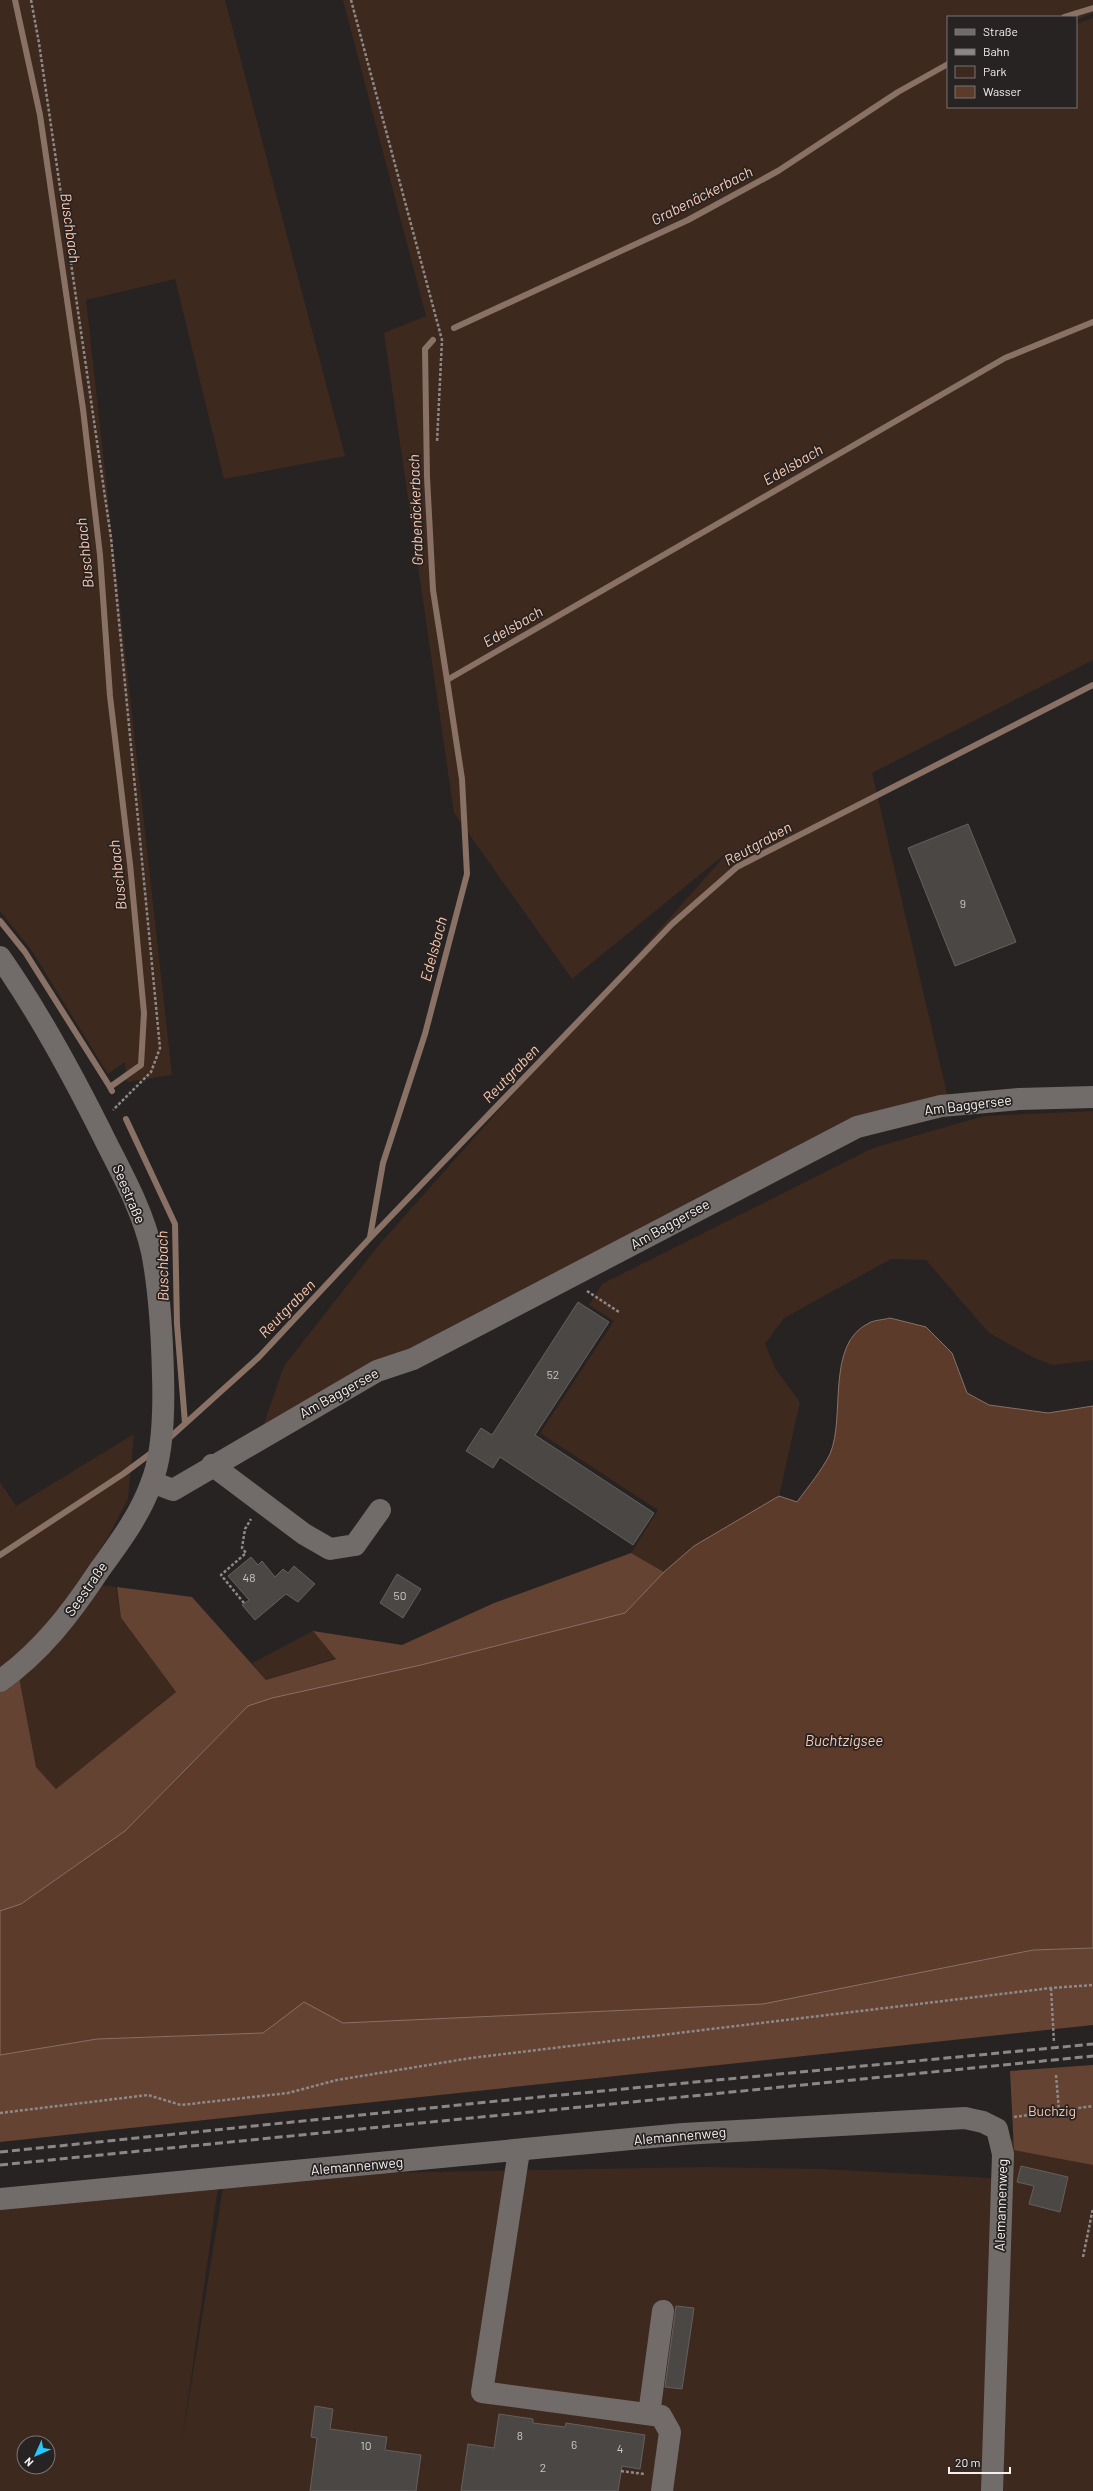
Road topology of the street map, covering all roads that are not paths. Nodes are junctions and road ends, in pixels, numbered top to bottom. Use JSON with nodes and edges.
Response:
{"nodes":[{"id":1,"x":0,"y":957,"type":"edge"},
{"id":2,"x":1093,"y":1097,"type":"edge"},
{"id":3,"x":212,"y":1465,"type":"junction"},
{"id":4,"x":154,"y":1474,"type":"junction"},
{"id":5,"x":380,"y":1510,"type":"dead end"},
{"id":6,"x":0,"y":1681,"type":"edge"},
{"id":7,"x":519,"y":2151,"type":"junction"},
{"id":8,"x":0,"y":2199,"type":"edge"},
{"id":9,"x":664,"y":2311,"type":"dead end"},
{"id":10,"x":649,"y":2414,"type":"junction"},
{"id":11,"x":662,"y":2491,"type":"edge"},
{"id":12,"x":992,"y":2491,"type":"edge"}],
"edges":[{"from":1,"to":4,"type":"street","name":"Seestraße"},
{"from":2,"to":3,"type":"street","name":"Am Baggersee"},
{"from":3,"to":4,"type":"street"},
{"from":3,"to":5,"type":"street"},
{"from":4,"to":6,"type":"street","name":"Seestraße"},
{"from":7,"to":8,"type":"street","name":"Alemannenweg"},
{"from":7,"to":10,"type":"street"},
{"from":7,"to":12,"type":"street","name":"Alemannenweg"},
{"from":9,"to":10,"type":"street"},
{"from":10,"to":11,"type":"street"}]}
